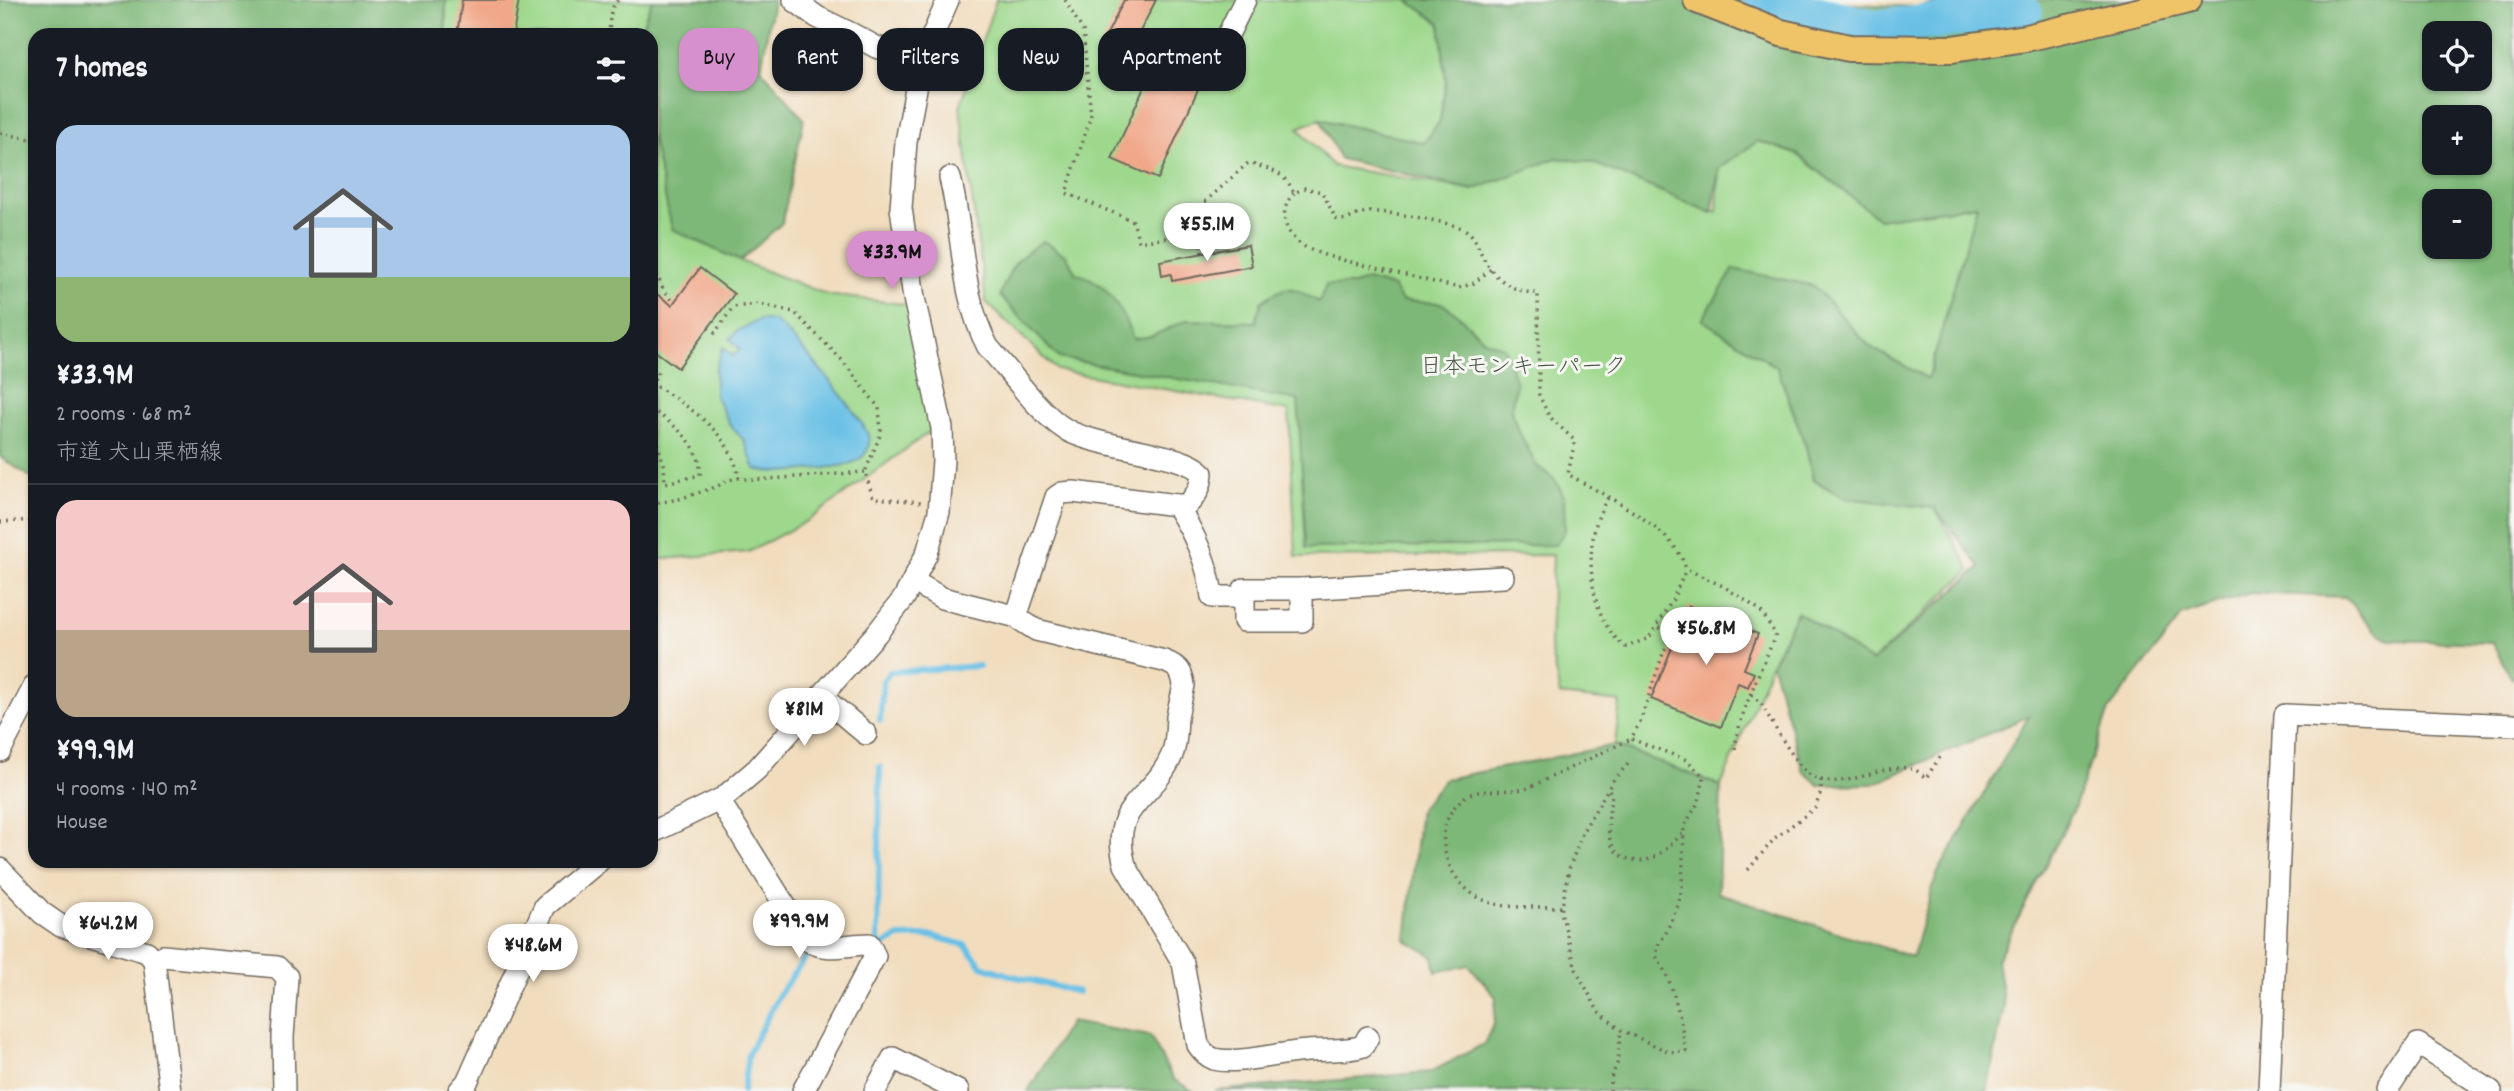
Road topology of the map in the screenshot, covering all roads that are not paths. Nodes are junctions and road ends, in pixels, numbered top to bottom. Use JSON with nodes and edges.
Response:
{"nodes":[{"id":1,"x":794,"y":0,"type":"edge"},
{"id":2,"x":948,"y":0,"type":"edge"},
{"id":3,"x":1245,"y":0,"type":"edge"},
{"id":4,"x":1698,"y":0,"type":"edge"},
{"id":5,"x":2188,"y":0,"type":"edge"},
{"id":6,"x":936,"y":28,"type":"edge"},
{"id":7,"x":1232,"y":28,"type":"edge"},
{"id":8,"x":877,"y":47,"type":"edge"},
{"id":9,"x":916,"y":91,"type":"edge"},
{"id":10,"x":950,"y":178,"type":"dead end"},
{"id":11,"x":1176,"y":505,"type":"junction"},
{"id":12,"x":1503,"y":577,"type":"dead end"},
{"id":13,"x":908,"y":589,"type":"junction"},
{"id":14,"x":1302,"y":589,"type":"junction"},
{"id":15,"x":1244,"y":597,"type":"junction"},
{"id":16,"x":1014,"y":616,"type":"junction"},
{"id":17,"x":821,"y":696,"type":"junction"},
{"id":18,"x":28,"y":698,"type":"edge"},
{"id":19,"x":2514,"y":725,"type":"edge"},
{"id":20,"x":866,"y":734,"type":"dead end"},
{"id":21,"x":0,"y":751,"type":"edge"},
{"id":22,"x":719,"y":800,"type":"junction"},
{"id":23,"x":658,"y":830,"type":"edge"},
{"id":24,"x":591,"y":868,"type":"edge"},
{"id":25,"x":0,"y":869,"type":"edge"},
{"id":26,"x":154,"y":960,"type":"junction"},
{"id":27,"x":1368,"y":1037,"type":"dead end"},
{"id":28,"x":468,"y":1088,"type":"edge"},
{"id":29,"x":170,"y":1091,"type":"edge"},
{"id":30,"x":284,"y":1091,"type":"edge"},
{"id":31,"x":803,"y":1091,"type":"edge"},
{"id":32,"x":874,"y":1091,"type":"edge"},
{"id":33,"x":958,"y":1091,"type":"edge"},
{"id":34,"x":2269,"y":1091,"type":"edge"},
{"id":35,"x":2387,"y":1091,"type":"edge"},
{"id":36,"x":2490,"y":1091,"type":"edge"}],
"edges":[{"from":1,"to":8,"type":"street"},
{"from":2,"to":6,"type":"street"},
{"from":3,"to":7,"type":"street"},
{"from":4,"to":5,"type":"main road"},
{"from":9,"to":13,"type":"street"},
{"from":10,"to":11,"type":"street"},
{"from":11,"to":15,"type":"street"},
{"from":11,"to":16,"type":"street"},
{"from":12,"to":14,"type":"street"},
{"from":13,"to":16,"type":"street"},
{"from":13,"to":17,"type":"street"},
{"from":14,"to":15,"type":"street"},
{"from":14,"to":15,"type":"street"},
{"from":16,"to":27,"type":"street"},
{"from":17,"to":20,"type":"street"},
{"from":17,"to":22,"type":"street"},
{"from":18,"to":21,"type":"street"},
{"from":19,"to":34,"type":"street"},
{"from":22,"to":23,"type":"street"},
{"from":22,"to":31,"type":"street"},
{"from":24,"to":28,"type":"street"},
{"from":25,"to":26,"type":"street"},
{"from":26,"to":29,"type":"street"},
{"from":26,"to":30,"type":"street"},
{"from":32,"to":33,"type":"street"},
{"from":35,"to":36,"type":"street"}]}
